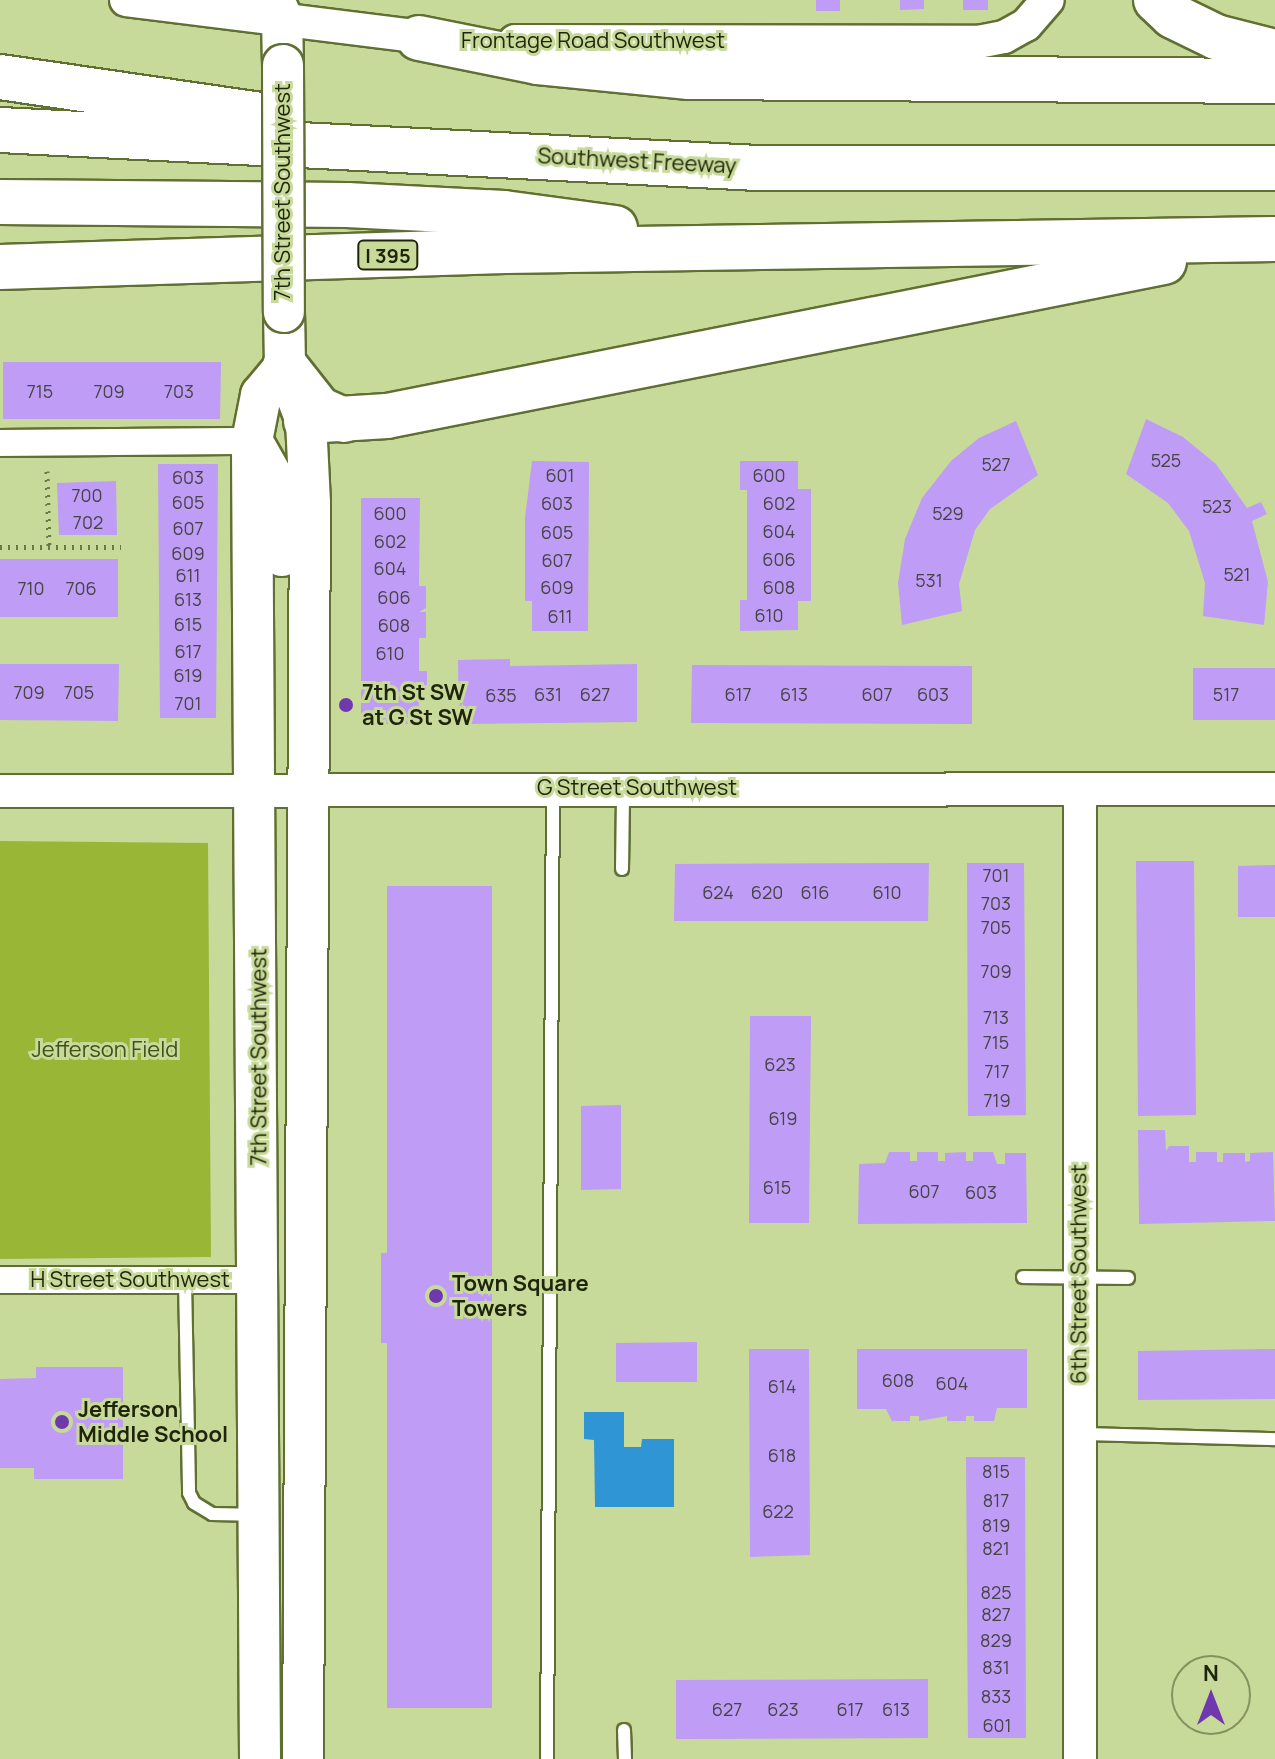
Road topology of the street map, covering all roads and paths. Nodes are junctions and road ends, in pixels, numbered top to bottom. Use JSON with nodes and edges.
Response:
{"nodes":[{"id":1,"x":126,"y":0,"type":"edge"},
{"id":2,"x":1048,"y":0,"type":"edge"},
{"id":3,"x":1156,"y":0,"type":"edge"},
{"id":4,"x":285,"y":6,"type":"edge"},
{"id":5,"x":419,"y":38,"type":"junction"},
{"id":6,"x":1275,"y":52,"type":"edge"},
{"id":7,"x":0,"y":77,"type":"edge"},
{"id":8,"x":1275,"y":81,"type":"edge"},
{"id":9,"x":0,"y":130,"type":"edge"},
{"id":10,"x":537,"y":155,"type":"junction"},
{"id":11,"x":1275,"y":168,"type":"edge"},
{"id":12,"x":0,"y":202,"type":"edge"},
{"id":13,"x":1275,"y":240,"type":"edge"},
{"id":14,"x":776,"y":248,"type":"junction"},
{"id":15,"x":0,"y":267,"type":"edge"},
{"id":16,"x":285,"y":366,"type":"junction"},
{"id":17,"x":325,"y":420,"type":"junction"},
{"id":18,"x":252,"y":441,"type":"junction"},
{"id":19,"x":0,"y":443,"type":"edge"},
{"id":20,"x":47,"y":471,"type":"dead end"},
{"id":21,"x":0,"y":547,"type":"edge"},
{"id":22,"x":49,"y":547,"type":"junction"},
{"id":23,"x":121,"y":547,"type":"dead end"},
{"id":24,"x":309,"y":673,"type":"junction"},
{"id":25,"x":553,"y":788,"type":"junction"},
{"id":26,"x":623,"y":788,"type":"junction"},
{"id":27,"x":256,"y":789,"type":"junction"},
{"id":28,"x":308,"y":789,"type":"junction"},
{"id":29,"x":1080,"y":789,"type":"junction"},
{"id":30,"x":1275,"y":789,"type":"edge"},
{"id":31,"x":0,"y":791,"type":"edge"},
{"id":32,"x":622,"y":869,"type":"dead end"},
{"id":33,"x":1023,"y":1277,"type":"dead end"},
{"id":34,"x":1078,"y":1278,"type":"junction"},
{"id":35,"x":1128,"y":1278,"type":"dead end"},
{"id":36,"x":0,"y":1280,"type":"edge"},
{"id":37,"x":185,"y":1280,"type":"junction"},
{"id":38,"x":260,"y":1280,"type":"junction"},
{"id":39,"x":1078,"y":1434,"type":"junction"},
{"id":40,"x":1275,"y":1439,"type":"edge"},
{"id":41,"x":260,"y":1515,"type":"junction"},
{"id":42,"x":624,"y":1730,"type":"dead end"},
{"id":43,"x":260,"y":1759,"type":"edge"},
{"id":44,"x":303,"y":1759,"type":"edge"},
{"id":45,"x":547,"y":1759,"type":"edge"},
{"id":46,"x":625,"y":1759,"type":"edge"},
{"id":47,"x":1080,"y":1759,"type":"edge"}],
"edges":[{"from":1,"to":4,"type":"street","name":"Frontage Road Southwest"},
{"from":2,"to":5,"type":"street","name":"Frontage Road Southwest"},
{"from":3,"to":6,"type":"highway"},
{"from":4,"to":5,"type":"street","name":"Frontage Road Southwest"},
{"from":4,"to":16,"type":"main road","name":"7th Street Southwest","bridge":true},
{"from":5,"to":8,"type":"highway"},
{"from":7,"to":10,"type":"highway"},
{"from":9,"to":10,"type":"highway","name":"Southwest Freeway"},
{"from":10,"to":11,"type":"highway","name":"Southwest Freeway"},
{"from":12,"to":14,"type":"highway"},
{"from":13,"to":14,"type":"highway","number":"I 395"},
{"from":13,"to":17,"type":"highway"},
{"from":14,"to":15,"type":"highway","number":"I 395"},
{"from":16,"to":17,"type":"highway"},
{"from":16,"to":18,"type":"main road","name":"7th Street Southwest"},
{"from":17,"to":24,"type":"main road"},
{"from":18,"to":19,"type":"street"},
{"from":18,"to":24,"type":"main road"},
{"from":18,"to":27,"type":"main road","name":"7th Street Southwest"},
{"from":20,"to":22,"type":"path"},
{"from":21,"to":22,"type":"path"},
{"from":22,"to":23,"type":"path"},
{"from":24,"to":28,"type":"main road"},
{"from":25,"to":26,"type":"street","name":"G Street Southwest"},
{"from":25,"to":28,"type":"street","name":"G Street Southwest"},
{"from":25,"to":45,"type":"lane"},
{"from":26,"to":29,"type":"street","name":"G Street Southwest"},
{"from":26,"to":32,"type":"lane"},
{"from":27,"to":28,"type":"street","name":"G Street Southwest"},
{"from":27,"to":31,"type":"street","name":"G Street Southwest"},
{"from":27,"to":38,"type":"main road","name":"7th Street Southwest"},
{"from":28,"to":44,"type":"main road"},
{"from":29,"to":30,"type":"street","name":"G Street Southwest"},
{"from":29,"to":34,"type":"street","name":"6th Street Southwest"},
{"from":33,"to":34,"type":"lane"},
{"from":34,"to":35,"type":"lane"},
{"from":34,"to":39,"type":"street","name":"6th Street Southwest"},
{"from":36,"to":37,"type":"street","name":"H Street Southwest"},
{"from":37,"to":38,"type":"street","name":"H Street Southwest"},
{"from":37,"to":41,"type":"lane"},
{"from":38,"to":41,"type":"main road","name":"7th Street Southwest"},
{"from":39,"to":40,"type":"lane"},
{"from":39,"to":47,"type":"street","name":"6th Street Southwest"},
{"from":41,"to":43,"type":"main road","name":"7th Street Southwest"},
{"from":42,"to":46,"type":"lane"}]}
